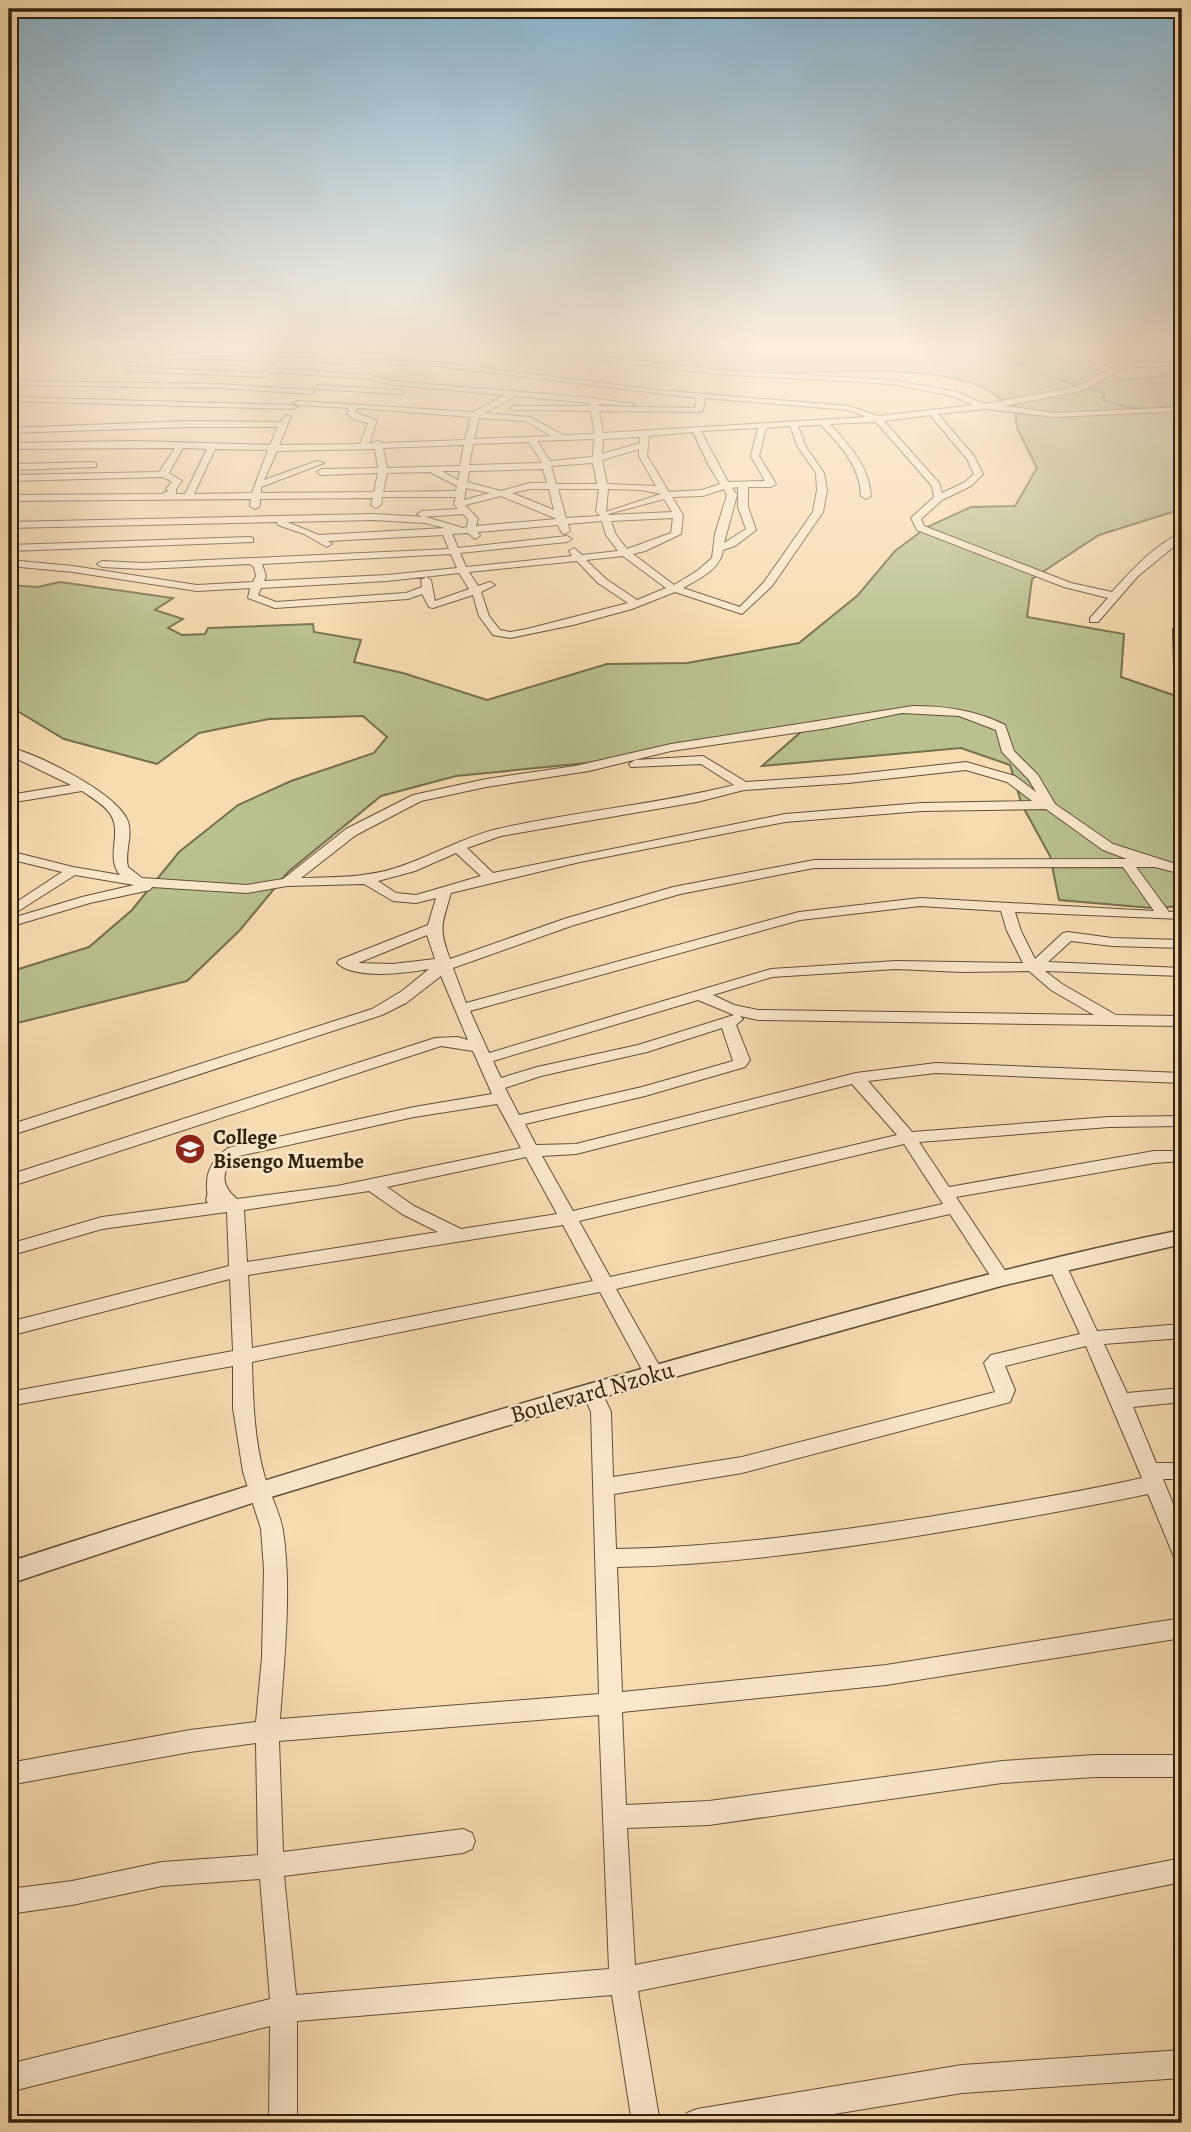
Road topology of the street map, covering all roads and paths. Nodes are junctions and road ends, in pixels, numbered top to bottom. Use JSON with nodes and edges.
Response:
{"nodes":[{"id":1,"x":124,"y":444,"type":"edge"},
{"id":2,"x":227,"y":444,"type":"edge"},
{"id":3,"x":275,"y":444,"type":"edge"},
{"id":4,"x":339,"y":444,"type":"edge"},
{"id":5,"x":378,"y":444,"type":"edge"},
{"id":6,"x":468,"y":444,"type":"edge"},
{"id":7,"x":534,"y":444,"type":"edge"},
{"id":8,"x":598,"y":444,"type":"edge"},
{"id":9,"x":703,"y":444,"type":"edge"},
{"id":10,"x":758,"y":444,"type":"edge"},
{"id":11,"x":801,"y":444,"type":"edge"},
{"id":12,"x":844,"y":444,"type":"edge"},
{"id":13,"x":900,"y":444,"type":"edge"},
{"id":14,"x":960,"y":444,"type":"edge"},
{"id":15,"x":642,"y":445,"type":"joint"},
{"id":16,"x":180,"y":446,"type":"junction"},
{"id":17,"x":212,"y":447,"type":"junction"},
{"id":18,"x":226,"y":448,"type":"junction"},
{"id":19,"x":273,"y":449,"type":"junction"},
{"id":20,"x":326,"y":450,"type":"junction"},
{"id":21,"x":597,"y":459,"type":"junction"},
{"id":22,"x":93,"y":465,"type":"dead end"},
{"id":23,"x":546,"y":465,"type":"junction"},
{"id":24,"x":9,"y":467,"type":"edge"},
{"id":25,"x":467,"y":467,"type":"junction"},
{"id":26,"x":321,"y":468,"type":"junction"},
{"id":27,"x":430,"y":469,"type":"junction"},
{"id":28,"x":382,"y":470,"type":"junction"},
{"id":29,"x":164,"y":474,"type":"junction"},
{"id":30,"x":9,"y":478,"type":"edge"},
{"id":31,"x":726,"y":485,"type":"junction"},
{"id":32,"x":743,"y":485,"type":"junction"},
{"id":33,"x":552,"y":487,"type":"junction"},
{"id":34,"x":602,"y":487,"type":"junction"},
{"id":35,"x":256,"y":491,"type":"junction"},
{"id":36,"x":497,"y":493,"type":"junction"},
{"id":37,"x":665,"y":493,"type":"junction"},
{"id":38,"x":379,"y":494,"type":"junction"},
{"id":39,"x":325,"y":495,"type":"junction"},
{"id":40,"x":866,"y":496,"type":"dead end"},
{"id":41,"x":188,"y":497,"type":"junction"},
{"id":42,"x":9,"y":498,"type":"edge"},
{"id":43,"x":462,"y":498,"type":"junction"},
{"id":44,"x":939,"y":498,"type":"junction"},
{"id":45,"x":325,"y":506,"type":"junction"},
{"id":46,"x":154,"y":507,"type":"junction"},
{"id":47,"x":100,"y":510,"type":"dead end"},
{"id":48,"x":678,"y":515,"type":"junction"},
{"id":49,"x":373,"y":516,"type":"junction"},
{"id":50,"x":604,"y":516,"type":"junction"},
{"id":51,"x":301,"y":518,"type":"junction"},
{"id":52,"x":325,"y":518,"type":"junction"},
{"id":53,"x":561,"y":518,"type":"junction"},
{"id":54,"x":269,"y":519,"type":"junction"},
{"id":55,"x":224,"y":520,"type":"junction"},
{"id":56,"x":255,"y":520,"type":"junction"},
{"id":57,"x":95,"y":523,"type":"junction"},
{"id":58,"x":9,"y":525,"type":"edge"},
{"id":59,"x":466,"y":529,"type":"junction"},
{"id":60,"x":446,"y":531,"type":"junction"},
{"id":61,"x":1182,"y":536,"type":"edge"},
{"id":62,"x":377,"y":538,"type":"junction"},
{"id":63,"x":567,"y":539,"type":"junction"},
{"id":64,"x":250,"y":540,"type":"junction"},
{"id":65,"x":322,"y":540,"type":"junction"},
{"id":66,"x":204,"y":541,"type":"junction"},
{"id":67,"x":513,"y":544,"type":"junction"},
{"id":68,"x":9,"y":548,"type":"edge"},
{"id":69,"x":718,"y":548,"type":"junction"},
{"id":70,"x":455,"y":551,"type":"junction"},
{"id":71,"x":405,"y":554,"type":"junction"},
{"id":72,"x":576,"y":554,"type":"junction"},
{"id":73,"x":382,"y":555,"type":"junction"},
{"id":74,"x":342,"y":556,"type":"junction"},
{"id":75,"x":629,"y":556,"type":"junction"},
{"id":76,"x":325,"y":557,"type":"junction"},
{"id":77,"x":249,"y":560,"type":"junction"},
{"id":78,"x":9,"y":564,"type":"edge"},
{"id":79,"x":184,"y":564,"type":"junction"},
{"id":80,"x":511,"y":566,"type":"junction"},
{"id":81,"x":73,"y":569,"type":"junction"},
{"id":82,"x":463,"y":571,"type":"junction"},
{"id":83,"x":423,"y":575,"type":"junction"},
{"id":84,"x":368,"y":579,"type":"junction"},
{"id":85,"x":322,"y":581,"type":"junction"},
{"id":86,"x":257,"y":584,"type":"junction"},
{"id":87,"x":184,"y":586,"type":"junction"},
{"id":88,"x":428,"y":588,"type":"junction"},
{"id":89,"x":672,"y":588,"type":"junction"},
{"id":90,"x":477,"y":593,"type":"junction"},
{"id":91,"x":1114,"y":596,"type":"junction"},
{"id":92,"x":310,"y":603,"type":"junction"},
{"id":93,"x":636,"y":604,"type":"junction"},
{"id":94,"x":1094,"y":620,"type":"dead end"},
{"id":95,"x":1182,"y":623,"type":"edge"},
{"id":96,"x":1181,"y":703,"type":"edge"},
{"id":97,"x":9,"y":751,"type":"edge"},
{"id":98,"x":579,"y":768,"type":"junction"},
{"id":99,"x":81,"y":786,"type":"junction"},
{"id":100,"x":744,"y":786,"type":"junction"},
{"id":101,"x":9,"y":799,"type":"edge"},
{"id":102,"x":1047,"y":805,"type":"junction"},
{"id":103,"x":457,"y":847,"type":"junction"},
{"id":104,"x":13,"y":860,"type":"edge"},
{"id":105,"x":1153,"y":863,"type":"junction"},
{"id":106,"x":1128,"y":865,"type":"junction"},
{"id":107,"x":1182,"y":870,"type":"edge"},
{"id":108,"x":73,"y":871,"type":"junction"},
{"id":109,"x":490,"y":878,"type":"junction"},
{"id":110,"x":367,"y":880,"type":"junction"},
{"id":111,"x":139,"y":882,"type":"junction"},
{"id":112,"x":287,"y":882,"type":"junction"},
{"id":113,"x":158,"y":884,"type":"junction"},
{"id":114,"x":445,"y":891,"type":"junction"},
{"id":115,"x":1007,"y":906,"type":"junction"},
{"id":116,"x":9,"y":913,"type":"edge"},
{"id":117,"x":1182,"y":915,"type":"edge"},
{"id":118,"x":1165,"y":916,"type":"junction"},
{"id":119,"x":9,"y":923,"type":"edge"},
{"id":120,"x":434,"y":927,"type":"junction"},
{"id":121,"x":1182,"y":944,"type":"edge"},
{"id":122,"x":441,"y":963,"type":"junction"},
{"id":123,"x":1033,"y":966,"type":"junction"},
{"id":124,"x":1182,"y":972,"type":"edge"},
{"id":125,"x":701,"y":995,"type":"junction"},
{"id":126,"x":461,"y":1009,"type":"junction"},
{"id":127,"x":758,"y":1015,"type":"junction"},
{"id":128,"x":1111,"y":1019,"type":"junction"},
{"id":129,"x":729,"y":1020,"type":"junction"},
{"id":130,"x":1182,"y":1021,"type":"edge"},
{"id":131,"x":482,"y":1054,"type":"junction"},
{"id":132,"x":856,"y":1078,"type":"junction"},
{"id":133,"x":1182,"y":1078,"type":"edge"},
{"id":134,"x":499,"y":1091,"type":"junction"},
{"id":135,"x":515,"y":1121,"type":"junction"},
{"id":136,"x":1182,"y":1121,"type":"edge"},
{"id":137,"x":9,"y":1131,"type":"edge"},
{"id":138,"x":908,"y":1138,"type":"junction"},
{"id":139,"x":531,"y":1152,"type":"junction"},
{"id":140,"x":1182,"y":1156,"type":"edge"},
{"id":141,"x":9,"y":1181,"type":"edge"},
{"id":142,"x":374,"y":1186,"type":"junction"},
{"id":143,"x":950,"y":1200,"type":"junction"},
{"id":144,"x":215,"y":1201,"type":"junction"},
{"id":145,"x":235,"y":1207,"type":"junction"},
{"id":146,"x":567,"y":1218,"type":"junction"},
{"id":147,"x":461,"y":1236,"type":"junction"},
{"id":148,"x":1182,"y":1237,"type":"edge"},
{"id":149,"x":9,"y":1250,"type":"edge"},
{"id":150,"x":1057,"y":1265,"type":"junction"},
{"id":151,"x":239,"y":1270,"type":"junction"},
{"id":152,"x":1001,"y":1278,"type":"junction"},
{"id":153,"x":604,"y":1285,"type":"junction"},
{"id":154,"x":9,"y":1329,"type":"edge"},
{"id":155,"x":1182,"y":1331,"type":"edge"},
{"id":156,"x":1092,"y":1338,"type":"junction"},
{"id":157,"x":242,"y":1357,"type":"junction"},
{"id":158,"x":654,"y":1374,"type":"junction"},
{"id":159,"x":592,"y":1391,"type":"junction"},
{"id":160,"x":1182,"y":1395,"type":"edge"},
{"id":161,"x":9,"y":1399,"type":"edge"},
{"id":162,"x":1121,"y":1401,"type":"junction"},
{"id":163,"x":1182,"y":1471,"type":"edge"},
{"id":164,"x":1153,"y":1477,"type":"junction"},
{"id":165,"x":604,"y":1487,"type":"junction"},
{"id":166,"x":261,"y":1490,"type":"junction"},
{"id":167,"x":1181,"y":1547,"type":"edge"},
{"id":168,"x":606,"y":1559,"type":"junction"},
{"id":169,"x":9,"y":1573,"type":"edge"},
{"id":170,"x":1182,"y":1628,"type":"edge"},
{"id":171,"x":611,"y":1703,"type":"junction"},
{"id":172,"x":267,"y":1731,"type":"junction"},
{"id":173,"x":1182,"y":1766,"type":"edge"},
{"id":174,"x":9,"y":1774,"type":"edge"},
{"id":175,"x":614,"y":1817,"type":"junction"},
{"id":176,"x":463,"y":1841,"type":"dead end"},
{"id":177,"x":271,"y":1866,"type":"junction"},
{"id":178,"x":1182,"y":1870,"type":"edge"},
{"id":179,"x":9,"y":1902,"type":"edge"},
{"id":180,"x":623,"y":1981,"type":"junction"},
{"id":181,"x":284,"y":2009,"type":"junction"},
{"id":182,"x":1182,"y":2064,"type":"edge"},
{"id":183,"x":9,"y":2078,"type":"edge"},
{"id":184,"x":282,"y":2123,"type":"edge"},
{"id":185,"x":646,"y":2123,"type":"edge"},
{"id":186,"x":698,"y":2123,"type":"edge"}],
"edges":[{"from":1,"to":16,"type":"street"},
{"from":2,"to":18,"type":"street"},
{"from":3,"to":19,"type":"street"},
{"from":4,"to":20,"type":"street"},
{"from":5,"to":28,"type":"street"},
{"from":6,"to":25,"type":"street"},
{"from":7,"to":23,"type":"street"},
{"from":8,"to":21,"type":"street"},
{"from":9,"to":31,"type":"street"},
{"from":10,"to":32,"type":"street"},
{"from":11,"to":89,"type":"street"},
{"from":12,"to":40,"type":"street"},
{"from":13,"to":44,"type":"street"},
{"from":14,"to":44,"type":"street"},
{"from":15,"to":21,"type":"street"},
{"from":15,"to":37,"type":"street"},
{"from":16,"to":17,"type":"street"},
{"from":16,"to":29,"type":"street"},
{"from":17,"to":18,"type":"street"},
{"from":17,"to":41,"type":"street"},
{"from":18,"to":19,"type":"street"},
{"from":19,"to":20,"type":"street"},
{"from":19,"to":35,"type":"street"},
{"from":20,"to":26,"type":"street"},
{"from":20,"to":28,"type":"street"},
{"from":21,"to":23,"type":"street"},
{"from":21,"to":34,"type":"street"},
{"from":22,"to":24,"type":"street"},
{"from":23,"to":25,"type":"street"},
{"from":23,"to":33,"type":"street"},
{"from":25,"to":27,"type":"street"},
{"from":25,"to":43,"type":"street"},
{"from":26,"to":28,"type":"street"},
{"from":26,"to":35,"type":"street"},
{"from":26,"to":39,"type":"street"},
{"from":27,"to":28,"type":"street"},
{"from":27,"to":43,"type":"street"},
{"from":28,"to":38,"type":"street"},
{"from":29,"to":30,"type":"street"},
{"from":29,"to":46,"type":"street"},
{"from":31,"to":32,"type":"street"},
{"from":31,"to":37,"type":"street"},
{"from":31,"to":69,"type":"street"},
{"from":32,"to":69,"type":"street"},
{"from":33,"to":34,"type":"street"},
{"from":33,"to":36,"type":"street"},
{"from":33,"to":53,"type":"street"},
{"from":34,"to":37,"type":"street"},
{"from":34,"to":50,"type":"street"},
{"from":35,"to":39,"type":"street"},
{"from":35,"to":41,"type":"street"},
{"from":35,"to":56,"type":"street"},
{"from":36,"to":43,"type":"street"},
{"from":36,"to":43,"type":"street"},
{"from":36,"to":53,"type":"street"},
{"from":37,"to":48,"type":"street"},
{"from":37,"to":50,"type":"street"},
{"from":38,"to":39,"type":"street"},
{"from":38,"to":43,"type":"street"},
{"from":38,"to":49,"type":"street"},
{"from":39,"to":45,"type":"street"},
{"from":41,"to":46,"type":"street"},
{"from":42,"to":46,"type":"street"},
{"from":43,"to":49,"type":"street"},
{"from":43,"to":59,"type":"street"},
{"from":44,"to":91,"type":"street"},
{"from":45,"to":51,"type":"street"},
{"from":45,"to":52,"type":"street"},
{"from":46,"to":55,"type":"street"},
{"from":46,"to":57,"type":"street"},
{"from":47,"to":57,"type":"street"},
{"from":48,"to":50,"type":"street"},
{"from":48,"to":75,"type":"street"},
{"from":49,"to":52,"type":"street"},
{"from":49,"to":59,"type":"street"},
{"from":49,"to":62,"type":"street"},
{"from":50,"to":53,"type":"street"},
{"from":50,"to":75,"type":"street"},
{"from":51,"to":52,"type":"street"},
{"from":51,"to":54,"type":"street"},
{"from":52,"to":65,"type":"street"},
{"from":53,"to":59,"type":"street"},
{"from":53,"to":63,"type":"street"},
{"from":54,"to":56,"type":"street"},
{"from":54,"to":65,"type":"street"},
{"from":55,"to":56,"type":"street"},
{"from":55,"to":66,"type":"street"},
{"from":56,"to":64,"type":"street"},
{"from":57,"to":58,"type":"street"},
{"from":59,"to":60,"type":"street"},
{"from":59,"to":67,"type":"street"},
{"from":60,"to":62,"type":"street"},
{"from":60,"to":70,"type":"street"},
{"from":61,"to":91,"type":"street"},
{"from":62,"to":65,"type":"street"},
{"from":62,"to":73,"type":"street"},
{"from":63,"to":67,"type":"street"},
{"from":63,"to":72,"type":"street"},
{"from":64,"to":66,"type":"street"},
{"from":64,"to":77,"type":"street"},
{"from":65,"to":74,"type":"street"},
{"from":65,"to":76,"type":"street"},
{"from":66,"to":68,"type":"street"},
{"from":66,"to":79,"type":"street"},
{"from":67,"to":70,"type":"street"},
{"from":67,"to":72,"type":"street"},
{"from":69,"to":89,"type":"street"},
{"from":70,"to":71,"type":"street"},
{"from":70,"to":82,"type":"street"},
{"from":71,"to":73,"type":"street"},
{"from":71,"to":84,"type":"street"},
{"from":72,"to":75,"type":"street"},
{"from":72,"to":80,"type":"street"},
{"from":72,"to":93,"type":"street"},
{"from":73,"to":74,"type":"street"},
{"from":74,"to":76,"type":"street"},
{"from":75,"to":89,"type":"street"},
{"from":76,"to":77,"type":"street"},
{"from":77,"to":79,"type":"street"},
{"from":77,"to":86,"type":"street"},
{"from":78,"to":81,"type":"street"},
{"from":79,"to":81,"type":"street"},
{"from":79,"to":87,"type":"street"},
{"from":80,"to":82,"type":"street"},
{"from":80,"to":90,"type":"street"},
{"from":81,"to":87,"type":"street"},
{"from":82,"to":83,"type":"street"},
{"from":82,"to":90,"type":"street"},
{"from":83,"to":84,"type":"street"},
{"from":83,"to":88,"type":"street"},
{"from":84,"to":85,"type":"street"},
{"from":85,"to":86,"type":"street"},
{"from":85,"to":92,"type":"street"},
{"from":86,"to":87,"type":"street"},
{"from":86,"to":92,"type":"street"},
{"from":88,"to":90,"type":"street"},
{"from":88,"to":92,"type":"street"},
{"from":89,"to":93,"type":"street"},
{"from":90,"to":93,"type":"street"},
{"from":91,"to":94,"type":"street"},
{"from":95,"to":96,"type":"street"},
{"from":97,"to":99,"type":"street"},
{"from":98,"to":100,"type":"street"},
{"from":98,"to":102,"type":"street"},
{"from":98,"to":112,"type":"street"},
{"from":99,"to":101,"type":"street"},
{"from":99,"to":111,"type":"street"},
{"from":100,"to":102,"type":"street"},
{"from":100,"to":103,"type":"street"},
{"from":102,"to":105,"type":"street"},
{"from":102,"to":109,"type":"street"},
{"from":103,"to":109,"type":"street"},
{"from":103,"to":110,"type":"street"},
{"from":104,"to":108,"type":"street"},
{"from":105,"to":106,"type":"street"},
{"from":105,"to":107,"type":"street"},
{"from":106,"to":118,"type":"street"},
{"from":106,"to":122,"type":"street"},
{"from":108,"to":111,"type":"street"},
{"from":108,"to":116,"type":"street"},
{"from":109,"to":114,"type":"street"},
{"from":110,"to":112,"type":"street"},
{"from":110,"to":114,"type":"street"},
{"from":111,"to":113,"type":"street"},
{"from":112,"to":113,"type":"street"},
{"from":113,"to":119,"type":"street"},
{"from":114,"to":120,"type":"street"},
{"from":115,"to":118,"type":"street"},
{"from":115,"to":123,"type":"street"},
{"from":115,"to":126,"type":"street"},
{"from":117,"to":118,"type":"street"},
{"from":120,"to":122,"type":"street"},
{"from":120,"to":122,"type":"street"},
{"from":121,"to":123,"type":"street"},
{"from":122,"to":126,"type":"street"},
{"from":122,"to":137,"type":"street"},
{"from":123,"to":124,"type":"street"},
{"from":123,"to":125,"type":"street"},
{"from":123,"to":128,"type":"street"},
{"from":125,"to":127,"type":"street"},
{"from":125,"to":131,"type":"street"},
{"from":126,"to":131,"type":"street"},
{"from":127,"to":128,"type":"street"},
{"from":127,"to":129,"type":"street"},
{"from":128,"to":130,"type":"street"},
{"from":129,"to":134,"type":"street"},
{"from":129,"to":135,"type":"street"},
{"from":131,"to":134,"type":"street"},
{"from":131,"to":141,"type":"street"},
{"from":132,"to":133,"type":"street"},
{"from":132,"to":138,"type":"street"},
{"from":132,"to":139,"type":"street"},
{"from":134,"to":135,"type":"street"},
{"from":134,"to":144,"type":"street"},
{"from":135,"to":139,"type":"street"},
{"from":136,"to":138,"type":"street"},
{"from":138,"to":143,"type":"street"},
{"from":138,"to":146,"type":"street"},
{"from":139,"to":142,"type":"street"},
{"from":139,"to":146,"type":"street"},
{"from":140,"to":143,"type":"street"},
{"from":142,"to":145,"type":"street"},
{"from":142,"to":147,"type":"street"},
{"from":143,"to":152,"type":"street"},
{"from":143,"to":153,"type":"street"},
{"from":144,"to":145,"type":"street"},
{"from":144,"to":149,"type":"street"},
{"from":145,"to":151,"type":"street"},
{"from":146,"to":147,"type":"street"},
{"from":146,"to":153,"type":"street"},
{"from":147,"to":151,"type":"street"},
{"from":148,"to":150,"type":"street","name":"Boulevard Nzoku"},
{"from":150,"to":152,"type":"street","name":"Boulevard Nzoku"},
{"from":150,"to":156,"type":"street"},
{"from":151,"to":154,"type":"street"},
{"from":151,"to":157,"type":"street"},
{"from":152,"to":158,"type":"street","name":"Boulevard Nzoku"},
{"from":153,"to":157,"type":"street"},
{"from":153,"to":158,"type":"street"},
{"from":155,"to":156,"type":"street"},
{"from":156,"to":162,"type":"street"},
{"from":156,"to":165,"type":"street"},
{"from":157,"to":161,"type":"street"},
{"from":157,"to":166,"type":"street"},
{"from":158,"to":159,"type":"street","name":"Boulevard Nzoku"},
{"from":159,"to":165,"type":"street"},
{"from":159,"to":166,"type":"street","name":"Boulevard Nzoku"},
{"from":160,"to":162,"type":"street"},
{"from":162,"to":164,"type":"street"},
{"from":163,"to":164,"type":"street"},
{"from":164,"to":167,"type":"street"},
{"from":164,"to":168,"type":"street"},
{"from":165,"to":168,"type":"street"},
{"from":166,"to":169,"type":"street","name":"Boulevard Nzoku"},
{"from":166,"to":172,"type":"street"},
{"from":168,"to":171,"type":"street"},
{"from":170,"to":171,"type":"street"},
{"from":171,"to":172,"type":"street"},
{"from":171,"to":175,"type":"street"},
{"from":172,"to":174,"type":"street"},
{"from":172,"to":177,"type":"street"},
{"from":173,"to":175,"type":"street"},
{"from":175,"to":180,"type":"street"},
{"from":176,"to":177,"type":"street"},
{"from":177,"to":179,"type":"street"},
{"from":177,"to":181,"type":"street"},
{"from":178,"to":180,"type":"street"},
{"from":180,"to":181,"type":"street"},
{"from":180,"to":185,"type":"street"},
{"from":181,"to":183,"type":"street"},
{"from":181,"to":184,"type":"street"},
{"from":182,"to":186,"type":"street"}]}
